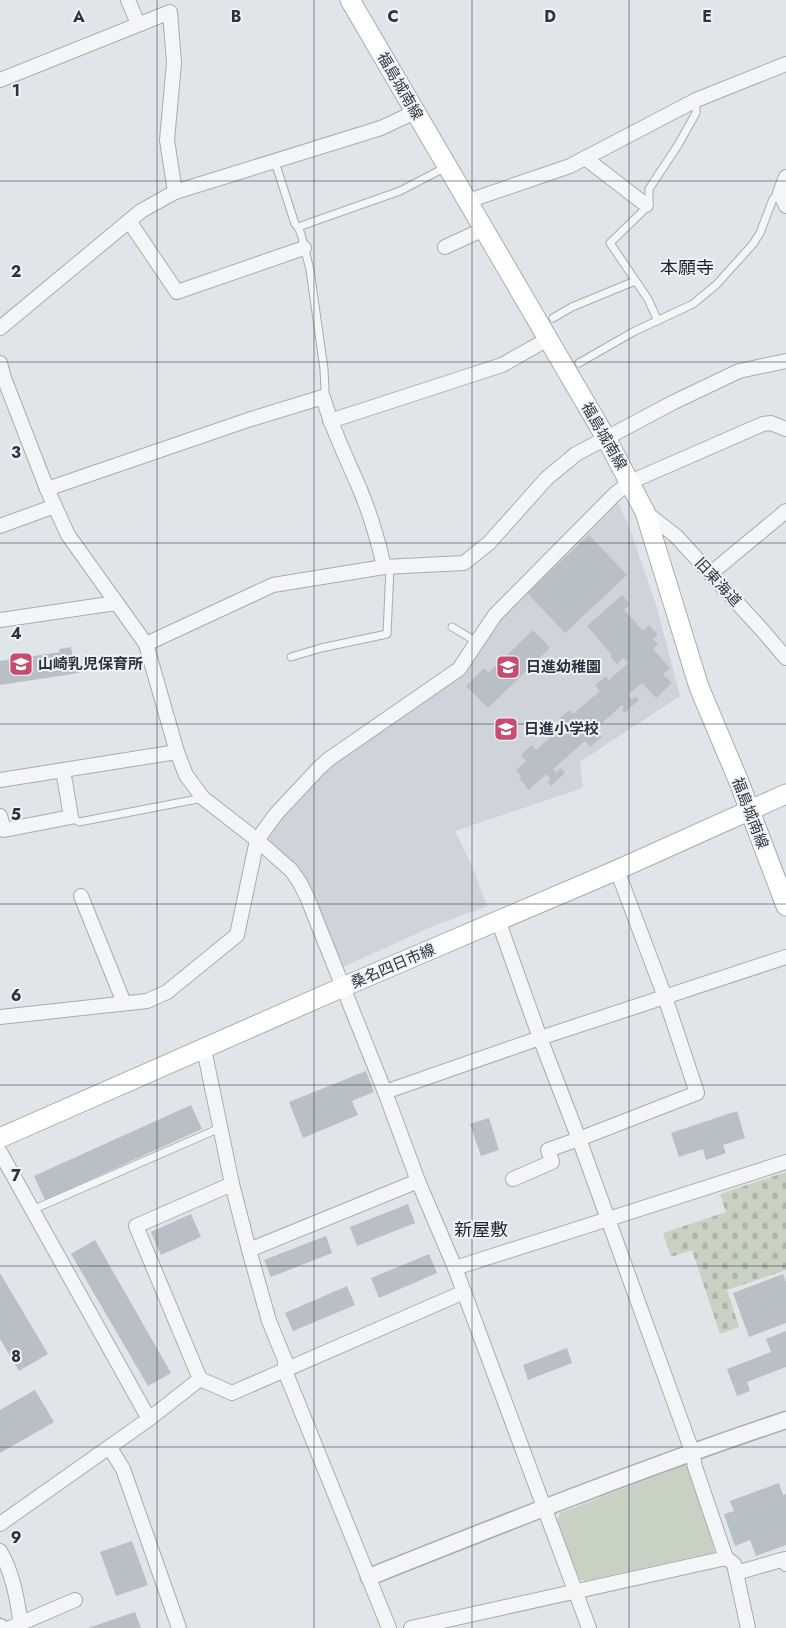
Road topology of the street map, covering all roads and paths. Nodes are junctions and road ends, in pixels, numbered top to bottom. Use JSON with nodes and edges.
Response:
{"nodes":[{"id":1,"x":128,"y":0,"type":"edge"},
{"id":2,"x":350,"y":0,"type":"edge"},
{"id":3,"x":140,"y":24,"type":"junction"},
{"id":4,"x":786,"y":64,"type":"edge"},
{"id":5,"x":0,"y":80,"type":"edge"},
{"id":6,"x":696,"y":100,"type":"junction"},
{"id":7,"x":415,"y":112,"type":"junction"},
{"id":8,"x":585,"y":158,"type":"junction"},
{"id":9,"x":275,"y":162,"type":"junction"},
{"id":10,"x":447,"y":166,"type":"junction"},
{"id":11,"x":786,"y":177,"type":"edge"},
{"id":12,"x":175,"y":192,"type":"junction"},
{"id":13,"x":783,"y":199,"type":"edge"},
{"id":14,"x":468,"y":201,"type":"junction"},
{"id":15,"x":646,"y":205,"type":"junction"},
{"id":16,"x":129,"y":221,"type":"junction"},
{"id":17,"x":298,"y":227,"type":"junction"},
{"id":18,"x":484,"y":229,"type":"junction"},
{"id":19,"x":444,"y":247,"type":"dead end"},
{"id":20,"x":304,"y":248,"type":"junction"},
{"id":21,"x":635,"y":281,"type":"junction"},
{"id":22,"x":553,"y":318,"type":"dead end"},
{"id":23,"x":658,"y":321,"type":"junction"},
{"id":24,"x":0,"y":328,"type":"edge"},
{"id":25,"x":548,"y":339,"type":"junction"},
{"id":26,"x":786,"y":362,"type":"edge"},
{"id":27,"x":0,"y":363,"type":"edge"},
{"id":28,"x":579,"y":363,"type":"dead end"},
{"id":29,"x":2,"y":378,"type":"edge"},
{"id":30,"x":323,"y":398,"type":"junction"},
{"id":31,"x":330,"y":422,"type":"junction"},
{"id":32,"x":786,"y":429,"type":"edge"},
{"id":33,"x":606,"y":438,"type":"junction"},
{"id":34,"x":630,"y":482,"type":"junction"},
{"id":35,"x":47,"y":489,"type":"junction"},
{"id":36,"x":55,"y":506,"type":"junction"},
{"id":37,"x":786,"y":511,"type":"edge"},
{"id":38,"x":645,"y":512,"type":"junction"},
{"id":39,"x":0,"y":526,"type":"edge"},
{"id":40,"x":387,"y":567,"type":"junction"},
{"id":41,"x":710,"y":574,"type":"junction"},
{"id":42,"x":116,"y":603,"type":"junction"},
{"id":43,"x":0,"y":620,"type":"edge"},
{"id":44,"x":452,"y":627,"type":"dead end"},
{"id":45,"x":478,"y":642,"type":"junction"},
{"id":46,"x":146,"y":644,"type":"junction"},
{"id":47,"x":290,"y":657,"type":"dead end"},
{"id":48,"x":786,"y":658,"type":"edge"},
{"id":49,"x":177,"y":752,"type":"junction"},
{"id":50,"x":63,"y":770,"type":"junction"},
{"id":51,"x":0,"y":780,"type":"edge"},
{"id":52,"x":786,"y":794,"type":"edge"},
{"id":53,"x":203,"y":798,"type":"junction"},
{"id":54,"x":750,"y":811,"type":"junction"},
{"id":55,"x":0,"y":816,"type":"edge"},
{"id":56,"x":71,"y":816,"type":"junction"},
{"id":57,"x":257,"y":840,"type":"junction"},
{"id":58,"x":617,"y":870,"type":"junction"},
{"id":59,"x":81,"y":896,"type":"dead end"},
{"id":60,"x":786,"y":906,"type":"edge"},
{"id":61,"x":498,"y":920,"type":"junction"},
{"id":62,"x":786,"y":957,"type":"edge"},
{"id":63,"x":343,"y":987,"type":"junction"},
{"id":64,"x":665,"y":997,"type":"junction"},
{"id":65,"x":124,"y":1003,"type":"junction"},
{"id":66,"x":0,"y":1017,"type":"edge"},
{"id":67,"x":540,"y":1038,"type":"junction"},
{"id":68,"x":204,"y":1049,"type":"junction"},
{"id":69,"x":385,"y":1092,"type":"junction"},
{"id":70,"x":220,"y":1128,"type":"junction"},
{"id":71,"x":0,"y":1138,"type":"edge"},
{"id":72,"x":580,"y":1139,"type":"junction"},
{"id":73,"x":0,"y":1152,"type":"edge"},
{"id":74,"x":786,"y":1162,"type":"edge"},
{"id":75,"x":513,"y":1179,"type":"dead end"},
{"id":76,"x":418,"y":1181,"type":"junction"},
{"id":77,"x":232,"y":1184,"type":"junction"},
{"id":78,"x":32,"y":1210,"type":"junction"},
{"id":79,"x":607,"y":1219,"type":"junction"},
{"id":80,"x":249,"y":1250,"type":"junction"},
{"id":81,"x":455,"y":1268,"type":"junction"},
{"id":82,"x":464,"y":1292,"type":"junction"},
{"id":83,"x":285,"y":1371,"type":"junction"},
{"id":84,"x":200,"y":1379,"type":"junction"},
{"id":85,"x":149,"y":1419,"type":"junction"},
{"id":86,"x":786,"y":1420,"type":"edge"},
{"id":87,"x":110,"y":1448,"type":"junction"},
{"id":88,"x":692,"y":1451,"type":"junction"},
{"id":89,"x":545,"y":1507,"type":"junction"},
{"id":90,"x":0,"y":1524,"type":"edge"},
{"id":91,"x":0,"y":1551,"type":"edge"},
{"id":92,"x":726,"y":1558,"type":"junction"},
{"id":93,"x":786,"y":1564,"type":"edge"},
{"id":94,"x":736,"y":1573,"type":"junction"},
{"id":95,"x":369,"y":1577,"type":"junction"},
{"id":96,"x":575,"y":1591,"type":"junction"},
{"id":97,"x":75,"y":1600,"type":"dead end"},
{"id":98,"x":15,"y":1626,"type":"edge"},
{"id":99,"x":179,"y":1628,"type":"edge"},
{"id":100,"x":389,"y":1628,"type":"edge"},
{"id":101,"x":411,"y":1628,"type":"edge"},
{"id":102,"x":589,"y":1628,"type":"edge"},
{"id":103,"x":748,"y":1628,"type":"edge"}],
"edges":[{"from":1,"to":3,"type":"street"},
{"from":2,"to":7,"type":"main road","name":"福島城南線"},
{"from":3,"to":5,"type":"street"},
{"from":3,"to":12,"type":"street"},
{"from":4,"to":6,"type":"street"},
{"from":6,"to":8,"type":"street"},
{"from":6,"to":15,"type":"lane"},
{"from":7,"to":9,"type":"street"},
{"from":7,"to":10,"type":"main road","name":"福島城南線"},
{"from":8,"to":14,"type":"street"},
{"from":8,"to":15,"type":"street"},
{"from":9,"to":12,"type":"street"},
{"from":9,"to":17,"type":"lane"},
{"from":10,"to":14,"type":"main road","name":"福島城南線"},
{"from":10,"to":17,"type":"lane"},
{"from":11,"to":13,"type":"street"},
{"from":12,"to":16,"type":"street"},
{"from":13,"to":23,"type":"lane"},
{"from":14,"to":18,"type":"main road","name":"福島城南線"},
{"from":15,"to":21,"type":"lane"},
{"from":16,"to":20,"type":"street"},
{"from":16,"to":24,"type":"street"},
{"from":17,"to":20,"type":"lane"},
{"from":18,"to":19,"type":"street"},
{"from":18,"to":25,"type":"main road","name":"福島城南線"},
{"from":20,"to":30,"type":"lane"},
{"from":21,"to":22,"type":"lane"},
{"from":21,"to":23,"type":"lane"},
{"from":23,"to":28,"type":"lane"},
{"from":25,"to":31,"type":"street"},
{"from":25,"to":33,"type":"main road","name":"福島城南線"},
{"from":26,"to":33,"type":"street"},
{"from":27,"to":29,"type":"street"},
{"from":29,"to":35,"type":"street"},
{"from":30,"to":31,"type":"street"},
{"from":30,"to":35,"type":"street"},
{"from":31,"to":40,"type":"street"},
{"from":32,"to":34,"type":"street"},
{"from":33,"to":34,"type":"main road","name":"福島城南線"},
{"from":33,"to":40,"type":"street"},
{"from":34,"to":38,"type":"main road","name":"福島城南線"},
{"from":34,"to":45,"type":"street"},
{"from":35,"to":36,"type":"street"},
{"from":36,"to":39,"type":"street"},
{"from":36,"to":42,"type":"street"},
{"from":37,"to":41,"type":"street"},
{"from":38,"to":41,"type":"street","name":"旧東海道"},
{"from":38,"to":54,"type":"main road","name":"福島城南線"},
{"from":40,"to":46,"type":"street"},
{"from":40,"to":47,"type":"lane"},
{"from":41,"to":48,"type":"street","name":"旧東海道"},
{"from":42,"to":43,"type":"street"},
{"from":42,"to":46,"type":"street"},
{"from":44,"to":45,"type":"lane"},
{"from":45,"to":57,"type":"street"},
{"from":46,"to":49,"type":"street"},
{"from":49,"to":50,"type":"street"},
{"from":49,"to":53,"type":"street"},
{"from":50,"to":51,"type":"street"},
{"from":50,"to":56,"type":"street"},
{"from":52,"to":54,"type":"main road","name":"桑名四日市線"},
{"from":53,"to":56,"type":"lane"},
{"from":53,"to":57,"type":"street"},
{"from":54,"to":58,"type":"main road","name":"桑名四日市線"},
{"from":54,"to":60,"type":"main road","name":"福島城南線"},
{"from":55,"to":56,"type":"street"},
{"from":57,"to":63,"type":"street"},
{"from":57,"to":65,"type":"street"},
{"from":58,"to":61,"type":"main road","name":"桑名四日市線"},
{"from":58,"to":64,"type":"street"},
{"from":59,"to":65,"type":"street"},
{"from":61,"to":63,"type":"main road","name":"桑名四日市線"},
{"from":61,"to":67,"type":"street"},
{"from":62,"to":64,"type":"street"},
{"from":63,"to":68,"type":"main road","name":"桑名四日市線"},
{"from":63,"to":69,"type":"street"},
{"from":64,"to":67,"type":"street"},
{"from":64,"to":72,"type":"street"},
{"from":65,"to":66,"type":"street"},
{"from":67,"to":69,"type":"street"},
{"from":67,"to":72,"type":"street"},
{"from":68,"to":70,"type":"street"},
{"from":68,"to":71,"type":"main road","name":"桑名四日市線"},
{"from":69,"to":76,"type":"street"},
{"from":70,"to":77,"type":"street"},
{"from":70,"to":78,"type":"lane"},
{"from":72,"to":75,"type":"street"},
{"from":72,"to":79,"type":"street"},
{"from":73,"to":78,"type":"street"},
{"from":74,"to":79,"type":"street"},
{"from":76,"to":80,"type":"street"},
{"from":76,"to":81,"type":"street"},
{"from":77,"to":80,"type":"street"},
{"from":77,"to":84,"type":"street"},
{"from":78,"to":85,"type":"street"},
{"from":79,"to":81,"type":"street"},
{"from":79,"to":88,"type":"street"},
{"from":80,"to":83,"type":"street"},
{"from":81,"to":82,"type":"street"},
{"from":82,"to":83,"type":"street"},
{"from":82,"to":89,"type":"street"},
{"from":83,"to":84,"type":"street"},
{"from":83,"to":95,"type":"street"},
{"from":84,"to":85,"type":"street"},
{"from":85,"to":87,"type":"street"},
{"from":86,"to":88,"type":"street"},
{"from":87,"to":90,"type":"street"},
{"from":87,"to":99,"type":"street"},
{"from":88,"to":89,"type":"street"},
{"from":88,"to":92,"type":"street"},
{"from":89,"to":95,"type":"street"},
{"from":89,"to":96,"type":"street"},
{"from":91,"to":98,"type":"street"},
{"from":92,"to":94,"type":"street"},
{"from":92,"to":96,"type":"street"},
{"from":93,"to":94,"type":"street"},
{"from":94,"to":103,"type":"street"},
{"from":95,"to":100,"type":"street"},
{"from":96,"to":101,"type":"street"},
{"from":96,"to":102,"type":"street"},
{"from":97,"to":98,"type":"street"}]}
